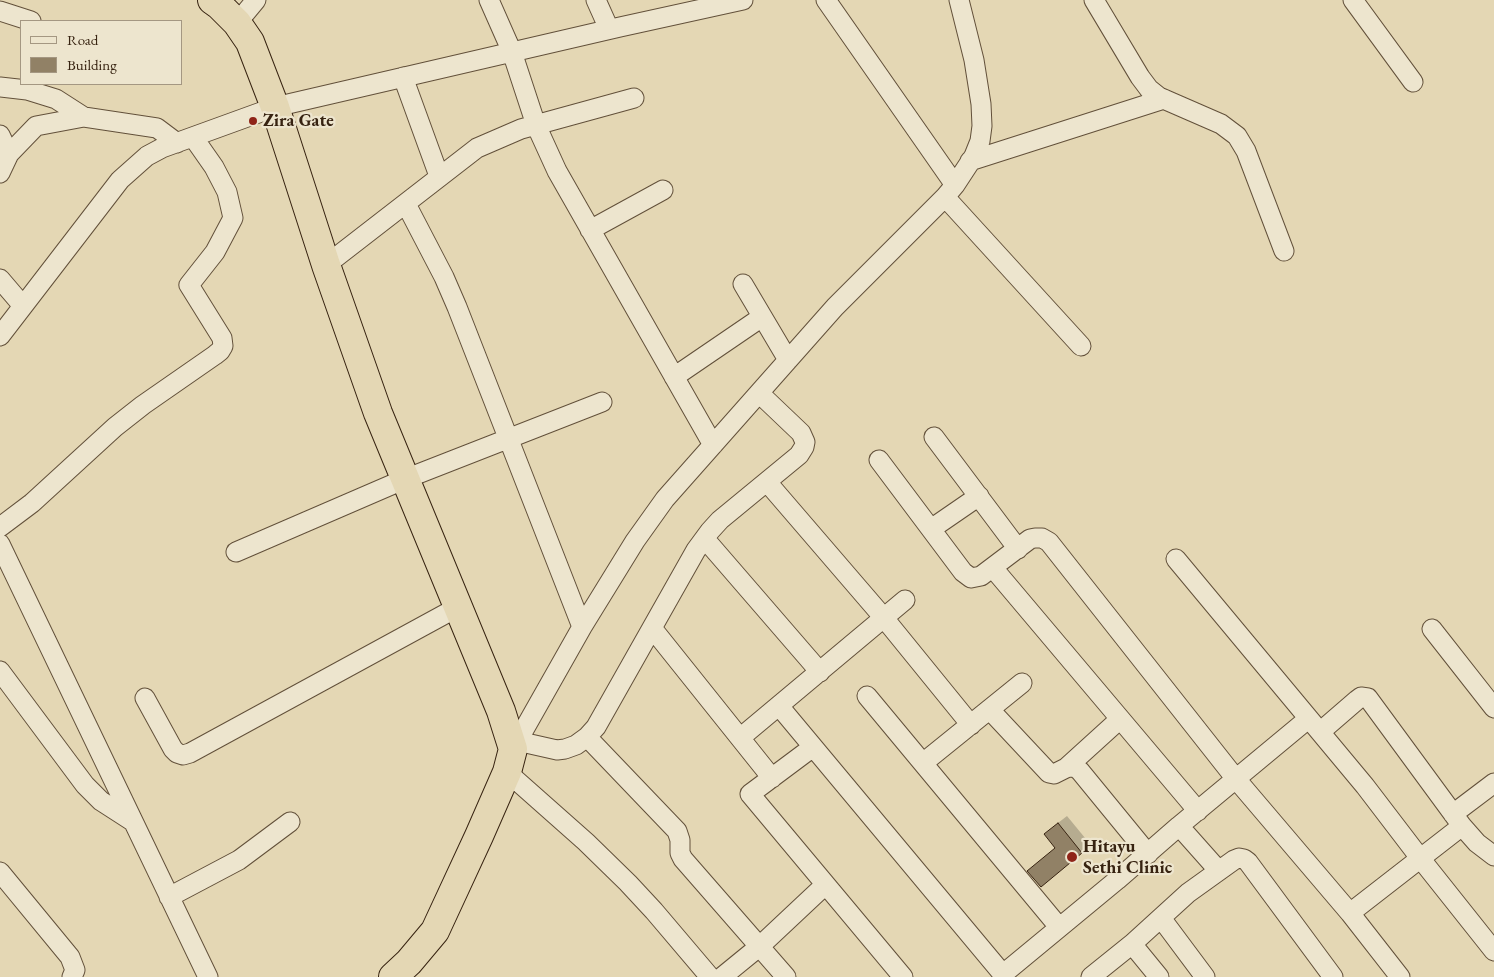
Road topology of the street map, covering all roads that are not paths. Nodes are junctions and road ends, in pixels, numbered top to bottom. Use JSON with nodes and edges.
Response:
{"nodes":[{"id":1,"x":212,"y":0,"type":"edge"},
{"id":2,"x":256,"y":0,"type":"edge"},
{"id":3,"x":489,"y":0,"type":"edge"},
{"id":4,"x":596,"y":0,"type":"edge"},
{"id":5,"x":743,"y":0,"type":"edge"},
{"id":6,"x":826,"y":0,"type":"edge"},
{"id":7,"x":959,"y":0,"type":"edge"},
{"id":8,"x":1094,"y":0,"type":"edge"},
{"id":9,"x":1353,"y":0,"type":"edge"},
{"id":10,"x":707,"y":4,"type":"edge"},
{"id":11,"x":0,"y":11,"type":"edge"},
{"id":12,"x":29,"y":20,"type":"edge"},
{"id":13,"x":237,"y":23,"type":"junction"},
{"id":14,"x":609,"y":29,"type":"junction"},
{"id":15,"x":512,"y":52,"type":"junction"},
{"id":16,"x":403,"y":77,"type":"junction"},
{"id":17,"x":1413,"y":82,"type":"dead end"},
{"id":18,"x":0,"y":86,"type":"edge"},
{"id":19,"x":634,"y":98,"type":"dead end"},
{"id":20,"x":1164,"y":99,"type":"junction"},
{"id":21,"x":275,"y":107,"type":"junction"},
{"id":22,"x":84,"y":117,"type":"junction"},
{"id":23,"x":536,"y":125,"type":"junction"},
{"id":24,"x":0,"y":135,"type":"edge"},
{"id":25,"x":185,"y":140,"type":"junction"},
{"id":26,"x":9,"y":154,"type":"junction"},
{"id":27,"x":970,"y":162,"type":"junction"},
{"id":28,"x":0,"y":173,"type":"edge"},
{"id":29,"x":439,"y":176,"type":"junction"},
{"id":30,"x":663,"y":190,"type":"dead end"},
{"id":31,"x":950,"y":191,"type":"junction"},
{"id":32,"x":406,"y":204,"type":"junction"},
{"id":33,"x":590,"y":230,"type":"junction"},
{"id":34,"x":1284,"y":251,"type":"dead end"},
{"id":35,"x":326,"y":265,"type":"junction"},
{"id":36,"x":0,"y":279,"type":"edge"},
{"id":37,"x":743,"y":284,"type":"dead end"},
{"id":38,"x":23,"y":306,"type":"junction"},
{"id":39,"x":762,"y":317,"type":"junction"},
{"id":40,"x":0,"y":336,"type":"edge"},
{"id":41,"x":1081,"y":346,"type":"dead end"},
{"id":42,"x":788,"y":360,"type":"junction"},
{"id":43,"x":674,"y":376,"type":"junction"},
{"id":44,"x":759,"y":393,"type":"junction"},
{"id":45,"x":602,"y":402,"type":"dead end"},
{"id":46,"x":934,"y":437,"type":"dead end"},
{"id":47,"x":508,"y":438,"type":"junction"},
{"id":48,"x":713,"y":445,"type":"junction"},
{"id":49,"x":879,"y":460,"type":"dead end"},
{"id":50,"x":405,"y":479,"type":"junction"},
{"id":51,"x":767,"y":482,"type":"junction"},
{"id":52,"x":979,"y":496,"type":"junction"},
{"id":53,"x":0,"y":527,"type":"edge"},
{"id":54,"x":931,"y":529,"type":"junction"},
{"id":55,"x":705,"y":539,"type":"junction"},
{"id":56,"x":0,"y":544,"type":"edge"},
{"id":57,"x":1018,"y":549,"type":"junction"},
{"id":58,"x":236,"y":552,"type":"dead end"},
{"id":59,"x":1176,"y":559,"type":"dead end"},
{"id":60,"x":993,"y":568,"type":"junction"},
{"id":61,"x":905,"y":600,"type":"dead end"},
{"id":62,"x":458,"y":607,"type":"junction"},
{"id":63,"x":884,"y":618,"type":"junction"},
{"id":64,"x":582,"y":627,"type":"junction"},
{"id":65,"x":652,"y":628,"type":"junction"},
{"id":66,"x":1432,"y":630,"type":"dead end"},
{"id":67,"x":0,"y":671,"type":"edge"},
{"id":68,"x":820,"y":672,"type":"junction"},
{"id":69,"x":1022,"y":683,"type":"dead end"},
{"id":70,"x":867,"y":696,"type":"dead end"},
{"id":71,"x":145,"y":698,"type":"dead end"},
{"id":72,"x":779,"y":706,"type":"junction"},
{"id":73,"x":1494,"y":708,"type":"edge"},
{"id":74,"x":990,"y":710,"type":"junction"},
{"id":75,"x":1120,"y":719,"type":"junction"},
{"id":76,"x":971,"y":725,"type":"junction"},
{"id":77,"x":1314,"y":726,"type":"junction"},
{"id":78,"x":587,"y":737,"type":"junction"},
{"id":79,"x":740,"y":738,"type":"junction"},
{"id":80,"x":813,"y":747,"type":"junction"},
{"id":81,"x":512,"y":754,"type":"junction"},
{"id":82,"x":923,"y":763,"type":"junction"},
{"id":83,"x":1066,"y":768,"type":"junction"},
{"id":84,"x":772,"y":778,"type":"junction"},
{"id":85,"x":1236,"y":779,"type":"junction"},
{"id":86,"x":1494,"y":783,"type":"edge"},
{"id":87,"x":1198,"y":811,"type":"junction"},
{"id":88,"x":1457,"y":820,"type":"junction"},
{"id":89,"x":132,"y":821,"type":"junction"},
{"id":90,"x":290,"y":822,"type":"dead end"},
{"id":91,"x":1179,"y":826,"type":"junction"},
{"id":92,"x":1148,"y":854,"type":"junction"},
{"id":93,"x":1494,"y":856,"type":"edge"},
{"id":94,"x":1420,"y":858,"type":"junction"},
{"id":95,"x":1219,"y":871,"type":"junction"},
{"id":96,"x":2,"y":880,"type":"edge"},
{"id":97,"x":825,"y":885,"type":"junction"},
{"id":98,"x":169,"y":897,"type":"junction"},
{"id":99,"x":1350,"y":913,"type":"junction"},
{"id":100,"x":1161,"y":918,"type":"junction"},
{"id":101,"x":1059,"y":926,"type":"junction"},
{"id":102,"x":1132,"y":944,"type":"junction"},
{"id":103,"x":760,"y":946,"type":"junction"},
{"id":104,"x":1494,"y":951,"type":"edge"},
{"id":105,"x":1004,"y":974,"type":"edge"},
{"id":106,"x":72,"y":977,"type":"edge"},
{"id":107,"x":208,"y":977,"type":"edge"},
{"id":108,"x":393,"y":977,"type":"edge"},
{"id":109,"x":710,"y":977,"type":"edge"},
{"id":110,"x":722,"y":977,"type":"edge"},
{"id":111,"x":786,"y":977,"type":"edge"},
{"id":112,"x":903,"y":977,"type":"edge"},
{"id":113,"x":1091,"y":977,"type":"edge"},
{"id":114,"x":1159,"y":977,"type":"edge"},
{"id":115,"x":1204,"y":977,"type":"edge"},
{"id":116,"x":1333,"y":977,"type":"edge"},
{"id":117,"x":1400,"y":977,"type":"edge"}],
"edges":[{"from":1,"to":13,"type":"highway"},
{"from":2,"to":13,"type":"street"},
{"from":3,"to":15,"type":"street"},
{"from":4,"to":14,"type":"street"},
{"from":5,"to":10,"type":"street"},
{"from":6,"to":31,"type":"street"},
{"from":7,"to":27,"type":"street"},
{"from":8,"to":20,"type":"street"},
{"from":9,"to":17,"type":"street"},
{"from":10,"to":14,"type":"street"},
{"from":11,"to":12,"type":"street"},
{"from":13,"to":21,"type":"highway"},
{"from":14,"to":15,"type":"street"},
{"from":15,"to":16,"type":"street"},
{"from":15,"to":23,"type":"street"},
{"from":16,"to":21,"type":"street"},
{"from":16,"to":29,"type":"street"},
{"from":18,"to":22,"type":"street"},
{"from":19,"to":23,"type":"street"},
{"from":20,"to":27,"type":"street"},
{"from":20,"to":34,"type":"street"},
{"from":21,"to":25,"type":"street"},
{"from":21,"to":35,"type":"highway"},
{"from":22,"to":25,"type":"street"},
{"from":22,"to":26,"type":"street"},
{"from":23,"to":29,"type":"street"},
{"from":23,"to":33,"type":"street"},
{"from":24,"to":26,"type":"street"},
{"from":25,"to":38,"type":"street"},
{"from":25,"to":53,"type":"street"},
{"from":26,"to":28,"type":"street"},
{"from":27,"to":31,"type":"street"},
{"from":29,"to":32,"type":"street"},
{"from":30,"to":33,"type":"street"},
{"from":31,"to":41,"type":"street"},
{"from":31,"to":42,"type":"street"},
{"from":32,"to":35,"type":"street"},
{"from":32,"to":47,"type":"street"},
{"from":33,"to":43,"type":"street"},
{"from":35,"to":50,"type":"highway"},
{"from":36,"to":38,"type":"street"},
{"from":37,"to":39,"type":"street"},
{"from":38,"to":40,"type":"street"},
{"from":39,"to":42,"type":"street"},
{"from":39,"to":43,"type":"street"},
{"from":42,"to":44,"type":"street"},
{"from":43,"to":48,"type":"street"},
{"from":44,"to":48,"type":"street"},
{"from":44,"to":51,"type":"street"},
{"from":45,"to":47,"type":"street"},
{"from":46,"to":52,"type":"street"},
{"from":47,"to":50,"type":"street"},
{"from":47,"to":64,"type":"street"},
{"from":48,"to":64,"type":"street"},
{"from":49,"to":54,"type":"street"},
{"from":50,"to":58,"type":"street"},
{"from":50,"to":62,"type":"highway"},
{"from":51,"to":55,"type":"street"},
{"from":51,"to":63,"type":"street"},
{"from":52,"to":54,"type":"street"},
{"from":52,"to":57,"type":"street"},
{"from":54,"to":60,"type":"street"},
{"from":55,"to":65,"type":"street"},
{"from":55,"to":68,"type":"street"},
{"from":56,"to":89,"type":"street"},
{"from":57,"to":60,"type":"street"},
{"from":57,"to":85,"type":"street"},
{"from":59,"to":77,"type":"street"},
{"from":60,"to":75,"type":"street"},
{"from":61,"to":63,"type":"street"},
{"from":62,"to":71,"type":"street"},
{"from":62,"to":81,"type":"highway"},
{"from":63,"to":68,"type":"street"},
{"from":63,"to":76,"type":"street"},
{"from":64,"to":81,"type":"street"},
{"from":65,"to":78,"type":"street"},
{"from":65,"to":79,"type":"street"},
{"from":66,"to":73,"type":"street"},
{"from":67,"to":89,"type":"street"},
{"from":68,"to":72,"type":"street"},
{"from":69,"to":74,"type":"street"},
{"from":70,"to":82,"type":"street"},
{"from":72,"to":79,"type":"street"},
{"from":72,"to":80,"type":"street"},
{"from":74,"to":76,"type":"street"},
{"from":74,"to":83,"type":"street"},
{"from":75,"to":83,"type":"street"},
{"from":75,"to":87,"type":"street"},
{"from":76,"to":82,"type":"street"},
{"from":77,"to":85,"type":"street"},
{"from":77,"to":88,"type":"street"},
{"from":77,"to":94,"type":"street"},
{"from":78,"to":81,"type":"street"},
{"from":78,"to":103,"type":"street"},
{"from":79,"to":84,"type":"street"},
{"from":80,"to":84,"type":"street"},
{"from":80,"to":105,"type":"street"},
{"from":81,"to":108,"type":"highway"},
{"from":81,"to":109,"type":"street"},
{"from":82,"to":101,"type":"street"},
{"from":83,"to":92,"type":"street"},
{"from":84,"to":97,"type":"street"},
{"from":85,"to":87,"type":"street"},
{"from":85,"to":99,"type":"street"},
{"from":86,"to":88,"type":"street"},
{"from":87,"to":91,"type":"street"},
{"from":88,"to":93,"type":"street"},
{"from":88,"to":94,"type":"street"},
{"from":89,"to":98,"type":"street"},
{"from":90,"to":98,"type":"street"},
{"from":91,"to":92,"type":"street"},
{"from":91,"to":95,"type":"street"},
{"from":92,"to":101,"type":"street"},
{"from":94,"to":99,"type":"street"},
{"from":94,"to":104,"type":"street"},
{"from":95,"to":100,"type":"street"},
{"from":95,"to":116,"type":"street"},
{"from":96,"to":106,"type":"street"},
{"from":97,"to":103,"type":"street"},
{"from":97,"to":112,"type":"street"},
{"from":98,"to":107,"type":"street"},
{"from":99,"to":117,"type":"street"},
{"from":100,"to":102,"type":"street"},
{"from":100,"to":115,"type":"street"},
{"from":101,"to":105,"type":"street"},
{"from":102,"to":113,"type":"street"},
{"from":102,"to":114,"type":"street"},
{"from":103,"to":110,"type":"street"},
{"from":103,"to":111,"type":"street"}]}
